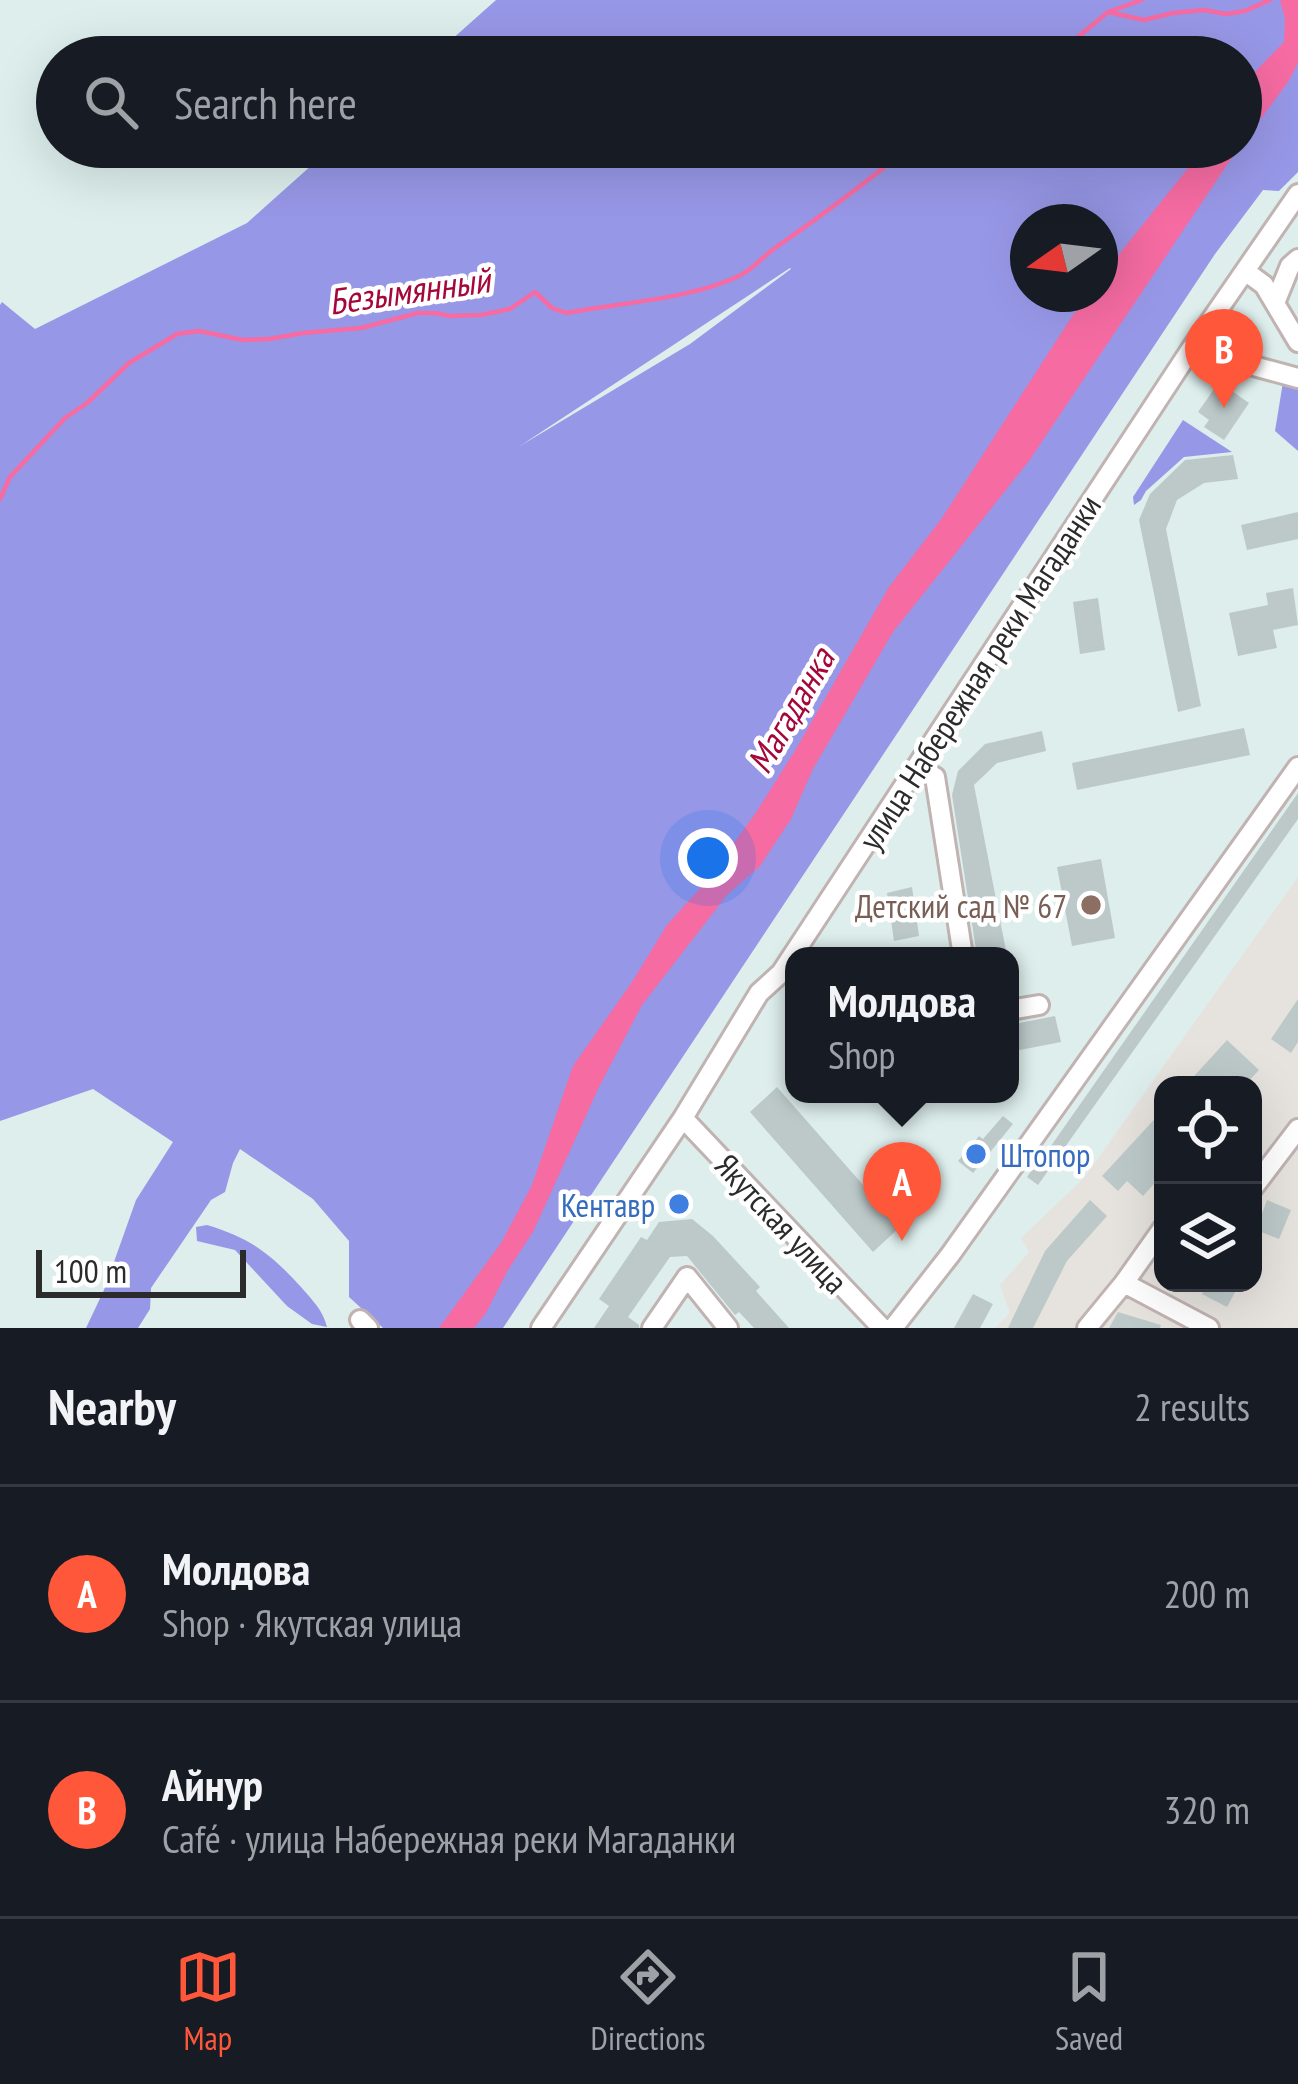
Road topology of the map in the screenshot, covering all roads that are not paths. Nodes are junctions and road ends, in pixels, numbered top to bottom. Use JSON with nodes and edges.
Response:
{"nodes":[{"id":1,"x":1298,"y":194,"type":"edge"},
{"id":2,"x":1298,"y":259,"type":"edge"},
{"id":3,"x":1245,"y":271,"type":"junction"},
{"id":4,"x":1275,"y":303,"type":"junction"},
{"id":5,"x":1298,"y":342,"type":"edge"},
{"id":6,"x":1191,"y":349,"type":"junction"},
{"id":7,"x":1298,"y":378,"type":"edge"},
{"id":8,"x":916,"y":767,"type":"junction"},
{"id":9,"x":1298,"y":767,"type":"edge"},
{"id":10,"x":798,"y":947,"type":"edge"},
{"id":11,"x":962,"y":947,"type":"edge"},
{"id":12,"x":785,"y":967,"type":"edge"},
{"id":13,"x":1040,"y":1005,"type":"dead end"},
{"id":14,"x":1019,"y":1008,"type":"edge"},
{"id":15,"x":683,"y":1118,"type":"junction"},
{"id":16,"x":1298,"y":1129,"type":"edge"},
{"id":17,"x":1256,"y":1184,"type":"edge"},
{"id":18,"x":1154,"y":1241,"type":"edge"},
{"id":19,"x":1124,"y":1283,"type":"junction"},
{"id":20,"x":541,"y":1328,"type":"edge"},
{"id":21,"x":652,"y":1328,"type":"edge"},
{"id":22,"x":728,"y":1328,"type":"edge"},
{"id":23,"x":882,"y":1328,"type":"edge"},
{"id":24,"x":893,"y":1328,"type":"edge"},
{"id":25,"x":1088,"y":1328,"type":"edge"},
{"id":26,"x":1210,"y":1328,"type":"edge"}],
"edges":[{"from":1,"to":3,"type":"street","name":"улица Набережная реки Магаданки"},
{"from":2,"to":4,"type":"street"},
{"from":3,"to":4,"type":"street"},
{"from":3,"to":6,"type":"street","name":"улица Набережная реки Магаданки"},
{"from":4,"to":5,"type":"street"},
{"from":6,"to":7,"type":"street"},
{"from":6,"to":8,"type":"street","name":"улица Набережная реки Магаданки"},
{"from":8,"to":10,"type":"street","name":"улица Набережная реки Магаданки"},
{"from":8,"to":11,"type":"street"},
{"from":9,"to":24,"type":"street"},
{"from":12,"to":15,"type":"street","name":"улица Набережная реки Магаданки"},
{"from":13,"to":14,"type":"street"},
{"from":15,"to":20,"type":"street","name":"улица Набережная реки Магаданки"},
{"from":15,"to":23,"type":"street","name":"Якутская улица"},
{"from":16,"to":17,"type":"street"},
{"from":18,"to":19,"type":"street"},
{"from":19,"to":25,"type":"street"},
{"from":19,"to":26,"type":"street"},
{"from":21,"to":22,"type":"street"}]}
